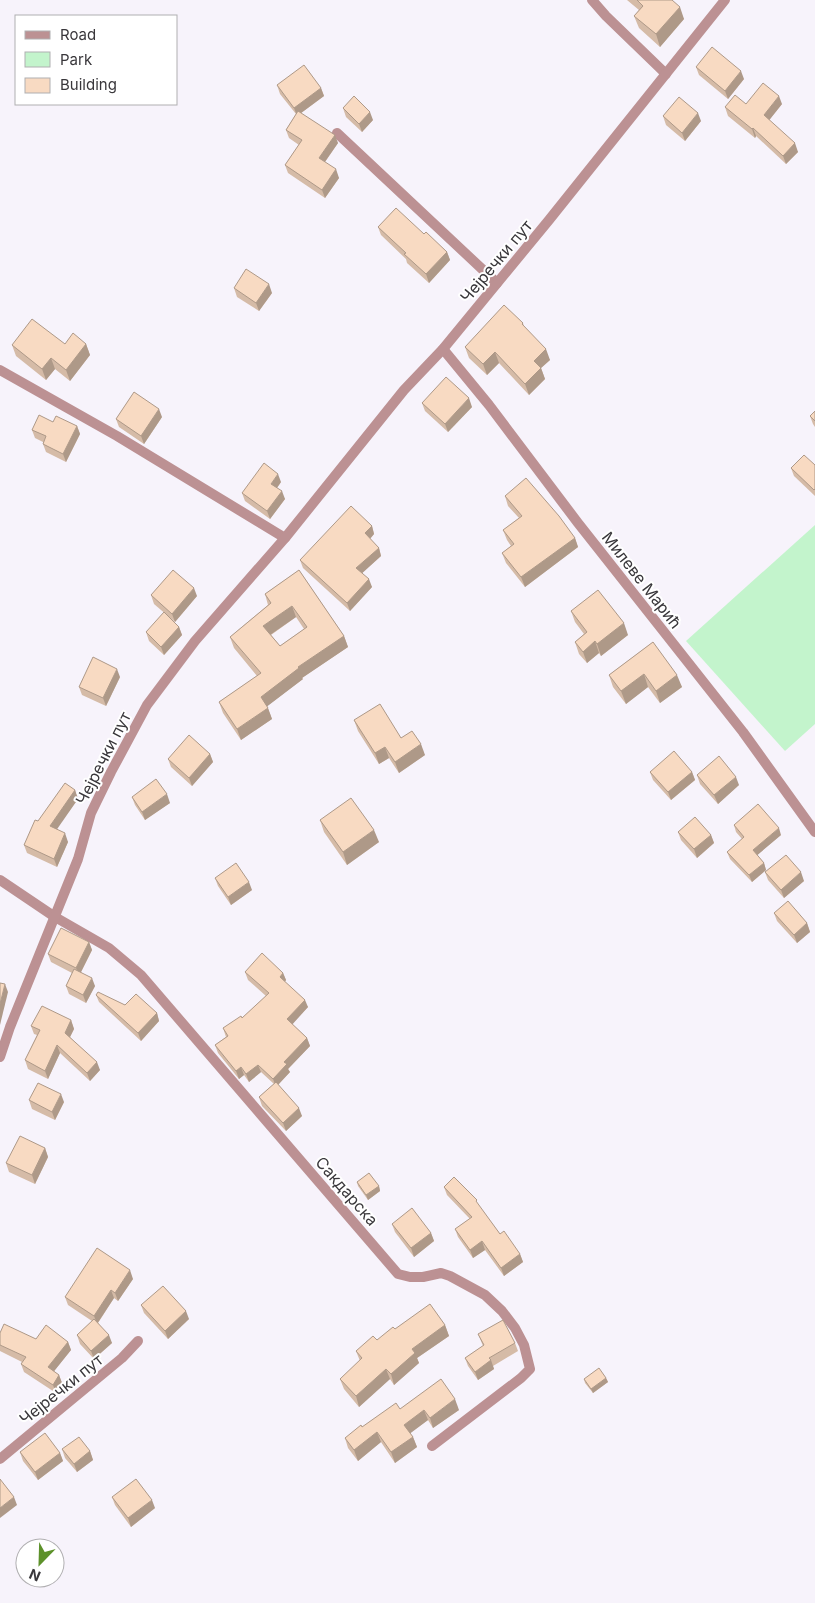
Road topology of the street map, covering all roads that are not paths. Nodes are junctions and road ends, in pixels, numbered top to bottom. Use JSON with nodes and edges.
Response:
{"nodes":[{"id":1,"x":592,"y":0,"type":"edge"},
{"id":2,"x":725,"y":0,"type":"edge"},
{"id":3,"x":666,"y":74,"type":"junction"},
{"id":4,"x":337,"y":133,"type":"dead end"},
{"id":5,"x":497,"y":283,"type":"junction"},
{"id":6,"x":443,"y":349,"type":"junction"},
{"id":7,"x":0,"y":370,"type":"edge"},
{"id":8,"x":285,"y":538,"type":"junction"},
{"id":9,"x":815,"y":832,"type":"edge"},
{"id":10,"x":0,"y":880,"type":"edge"},
{"id":11,"x":55,"y":917,"type":"junction"},
{"id":12,"x":0,"y":1057,"type":"edge"},
{"id":13,"x":138,"y":1341,"type":"dead end"},
{"id":14,"x":432,"y":1446,"type":"dead end"},
{"id":15,"x":0,"y":1458,"type":"edge"}],
"edges":[{"from":1,"to":3,"type":"street"},
{"from":2,"to":3,"type":"street","name":"Чејречки пут"},
{"from":3,"to":5,"type":"street","name":"Чејречки пут"},
{"from":4,"to":5,"type":"street"},
{"from":5,"to":6,"type":"street","name":"Чејречки пут"},
{"from":6,"to":8,"type":"street","name":"Чејречки пут"},
{"from":6,"to":9,"type":"street","name":"Милеве Мaрић"},
{"from":7,"to":8,"type":"street"},
{"from":8,"to":11,"type":"street","name":"Чејречки пут"},
{"from":10,"to":11,"type":"street"},
{"from":11,"to":12,"type":"street","name":"Чејречки пут"},
{"from":11,"to":14,"type":"street","name":"Сакдарска"},
{"from":13,"to":15,"type":"street","name":"Чејречки пут"}]}
